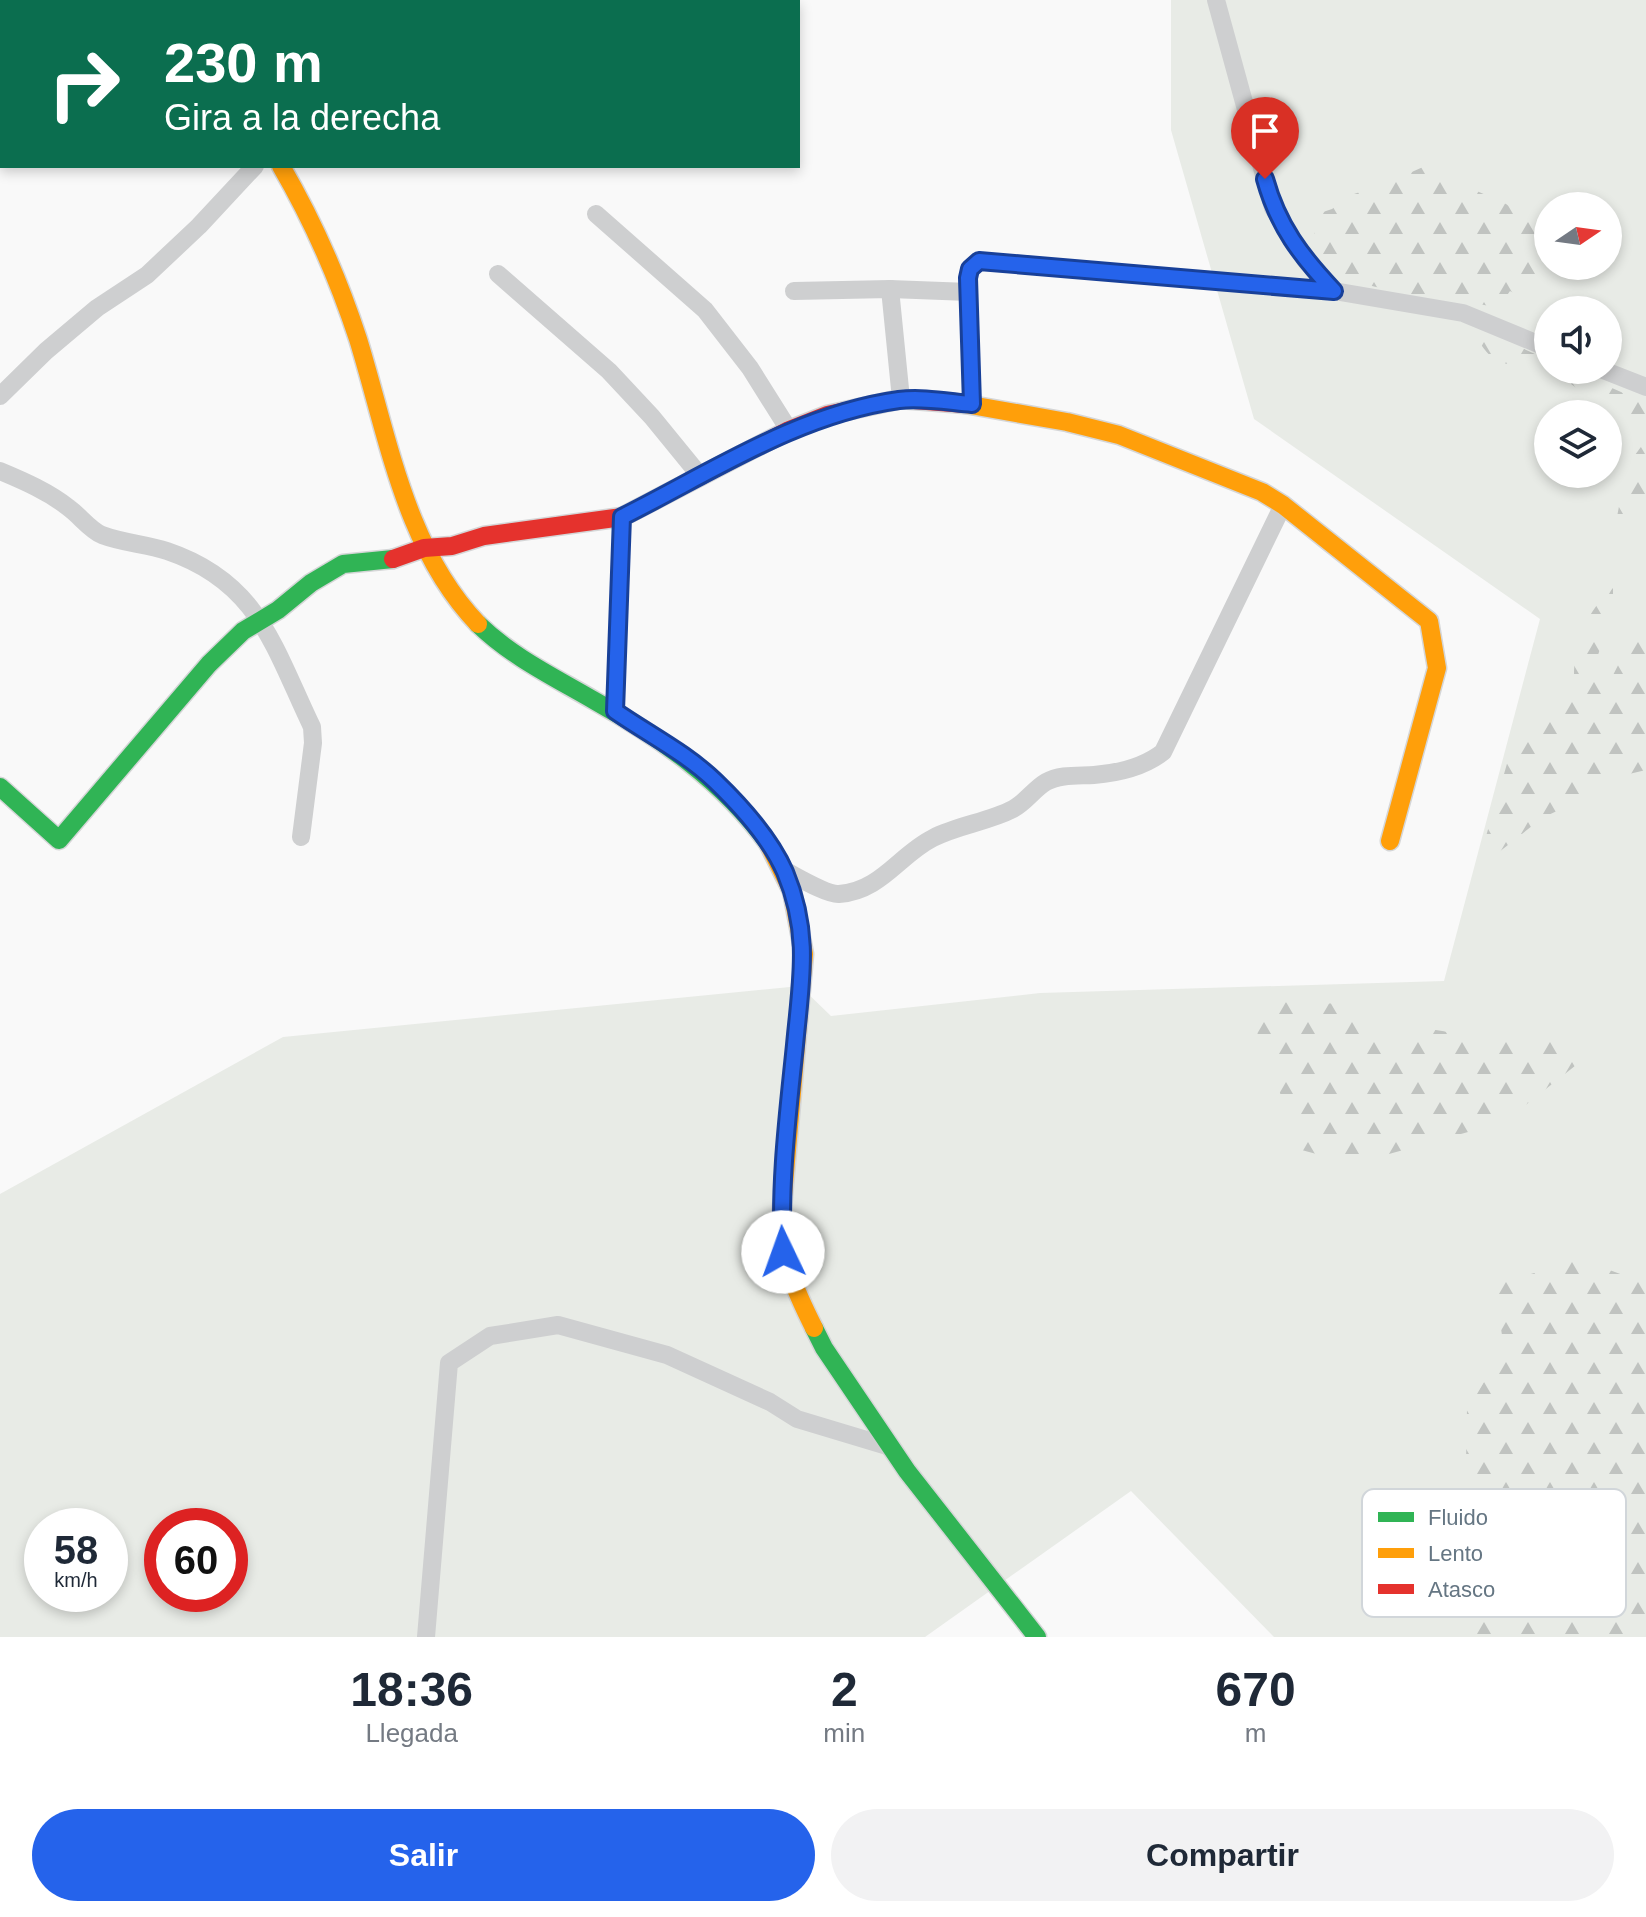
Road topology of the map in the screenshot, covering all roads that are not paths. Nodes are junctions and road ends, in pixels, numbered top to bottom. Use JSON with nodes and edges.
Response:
{"nodes":[{"id":1,"x":1216,"y":0,"type":"edge"},
{"id":2,"x":253,"y":168,"type":"edge"},
{"id":3,"x":282,"y":168,"type":"edge"},
{"id":4,"x":301,"y":168,"type":"edge"},
{"id":5,"x":297,"y":190,"type":"junction"},
{"id":6,"x":596,"y":214,"type":"dead end"},
{"id":7,"x":498,"y":274,"type":"dead end"},
{"id":8,"x":890,"y":289,"type":"junction"},
{"id":9,"x":794,"y":291,"type":"dead end"},
{"id":10,"x":1334,"y":291,"type":"junction"},
{"id":11,"x":969,"y":292,"type":"junction"},
{"id":12,"x":1534,"y":342,"type":"edge"},
{"id":13,"x":1622,"y":378,"type":"edge"},
{"id":14,"x":1646,"y":387,"type":"edge"},
{"id":15,"x":0,"y":396,"type":"edge"},
{"id":16,"x":901,"y":399,"type":"junction"},
{"id":17,"x":972,"y":404,"type":"junction"},
{"id":18,"x":789,"y":430,"type":"junction"},
{"id":19,"x":0,"y":471,"type":"edge"},
{"id":20,"x":701,"y":477,"type":"junction"},
{"id":21,"x":1283,"y":505,"type":"junction"},
{"id":22,"x":622,"y":517,"type":"junction"},
{"id":23,"x":424,"y":548,"type":"junction"},
{"id":24,"x":261,"y":619,"type":"junction"},
{"id":25,"x":615,"y":711,"type":"junction"},
{"id":26,"x":0,"y":787,"type":"edge"},
{"id":27,"x":301,"y":837,"type":"dead end"},
{"id":28,"x":1390,"y":841,"type":"dead end"},
{"id":29,"x":784,"y":870,"type":"junction"},
{"id":30,"x":890,"y":1447,"type":"junction"},
{"id":31,"x":426,"y":1637,"type":"edge"},
{"id":32,"x":1037,"y":1637,"type":"edge"}],
"edges":[{"from":1,"to":10,"type":"street"},
{"from":2,"to":15,"type":"street"},
{"from":3,"to":5,"type":"street"},
{"from":4,"to":5,"type":"street"},
{"from":5,"to":23,"type":"street"},
{"from":6,"to":18,"type":"street"},
{"from":7,"to":20,"type":"street"},
{"from":8,"to":9,"type":"street"},
{"from":8,"to":11,"type":"street"},
{"from":8,"to":16,"type":"street"},
{"from":10,"to":11,"type":"street"},
{"from":10,"to":12,"type":"street"},
{"from":11,"to":17,"type":"street"},
{"from":13,"to":14,"type":"street"},
{"from":16,"to":17,"type":"street"},
{"from":16,"to":18,"type":"street"},
{"from":17,"to":21,"type":"street"},
{"from":18,"to":20,"type":"street"},
{"from":19,"to":24,"type":"street"},
{"from":20,"to":22,"type":"street"},
{"from":21,"to":28,"type":"street"},
{"from":21,"to":29,"type":"street"},
{"from":22,"to":23,"type":"street"},
{"from":22,"to":25,"type":"street"},
{"from":23,"to":24,"type":"street"},
{"from":23,"to":25,"type":"street"},
{"from":24,"to":26,"type":"street"},
{"from":24,"to":27,"type":"street"},
{"from":25,"to":29,"type":"street"},
{"from":29,"to":30,"type":"street"},
{"from":30,"to":31,"type":"street"},
{"from":30,"to":32,"type":"street"}]}
